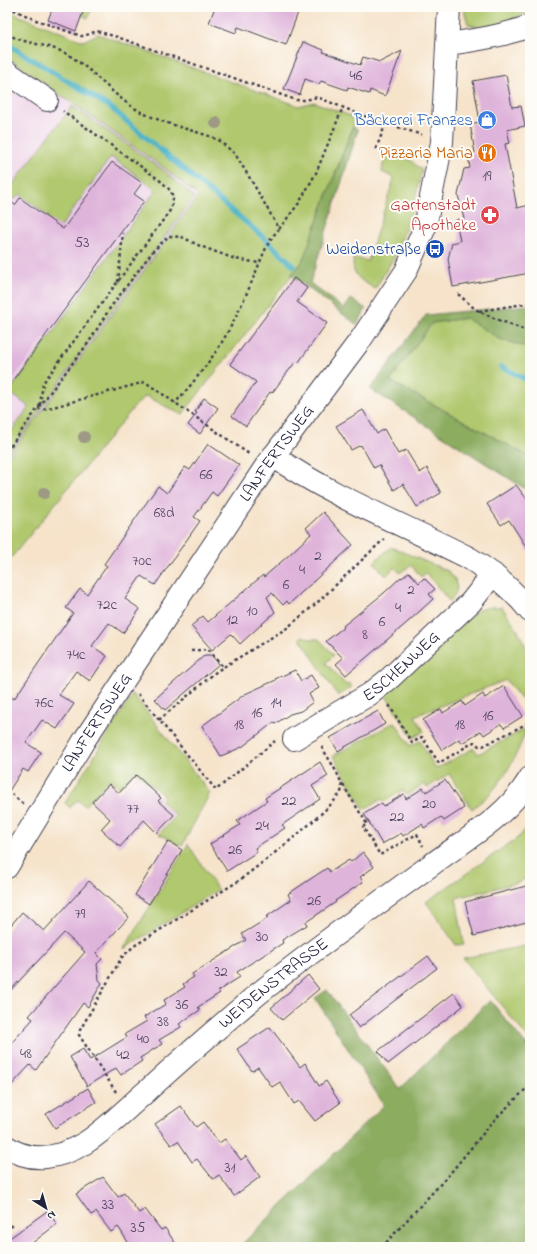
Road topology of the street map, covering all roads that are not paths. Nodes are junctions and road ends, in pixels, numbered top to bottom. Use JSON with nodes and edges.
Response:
{"nodes":[{"id":1,"x":449,"y":7,"type":"edge"},
{"id":2,"x":530,"y":26,"type":"edge"},
{"id":3,"x":448,"y":44,"type":"junction"},
{"id":4,"x":7,"y":72,"type":"edge"},
{"id":5,"x":47,"y":100,"type":"dead end"},
{"id":6,"x":270,"y":461,"type":"junction"},
{"id":7,"x":493,"y":574,"type":"junction"},
{"id":8,"x":530,"y":611,"type":"edge"},
{"id":9,"x":303,"y":734,"type":"road end"},
{"id":10,"x":530,"y":778,"type":"edge"},
{"id":11,"x":7,"y":867,"type":"edge"},
{"id":12,"x":7,"y":1147,"type":"edge"}],
"edges":[{"from":1,"to":3,"type":"street","name":"LANFERTSWEG"},
{"from":2,"to":3,"type":"street"},
{"from":3,"to":6,"type":"street","name":"LANFERTSWEG"},
{"from":4,"to":5,"type":"street"},
{"from":6,"to":7,"type":"street"},
{"from":6,"to":11,"type":"street","name":"LANFERTSWEG"},
{"from":7,"to":8,"type":"street"},
{"from":7,"to":9,"type":"street","name":"ESCHENWEG"},
{"from":10,"to":12,"type":"street","name":"WEIDENSTRASSE"}]}
